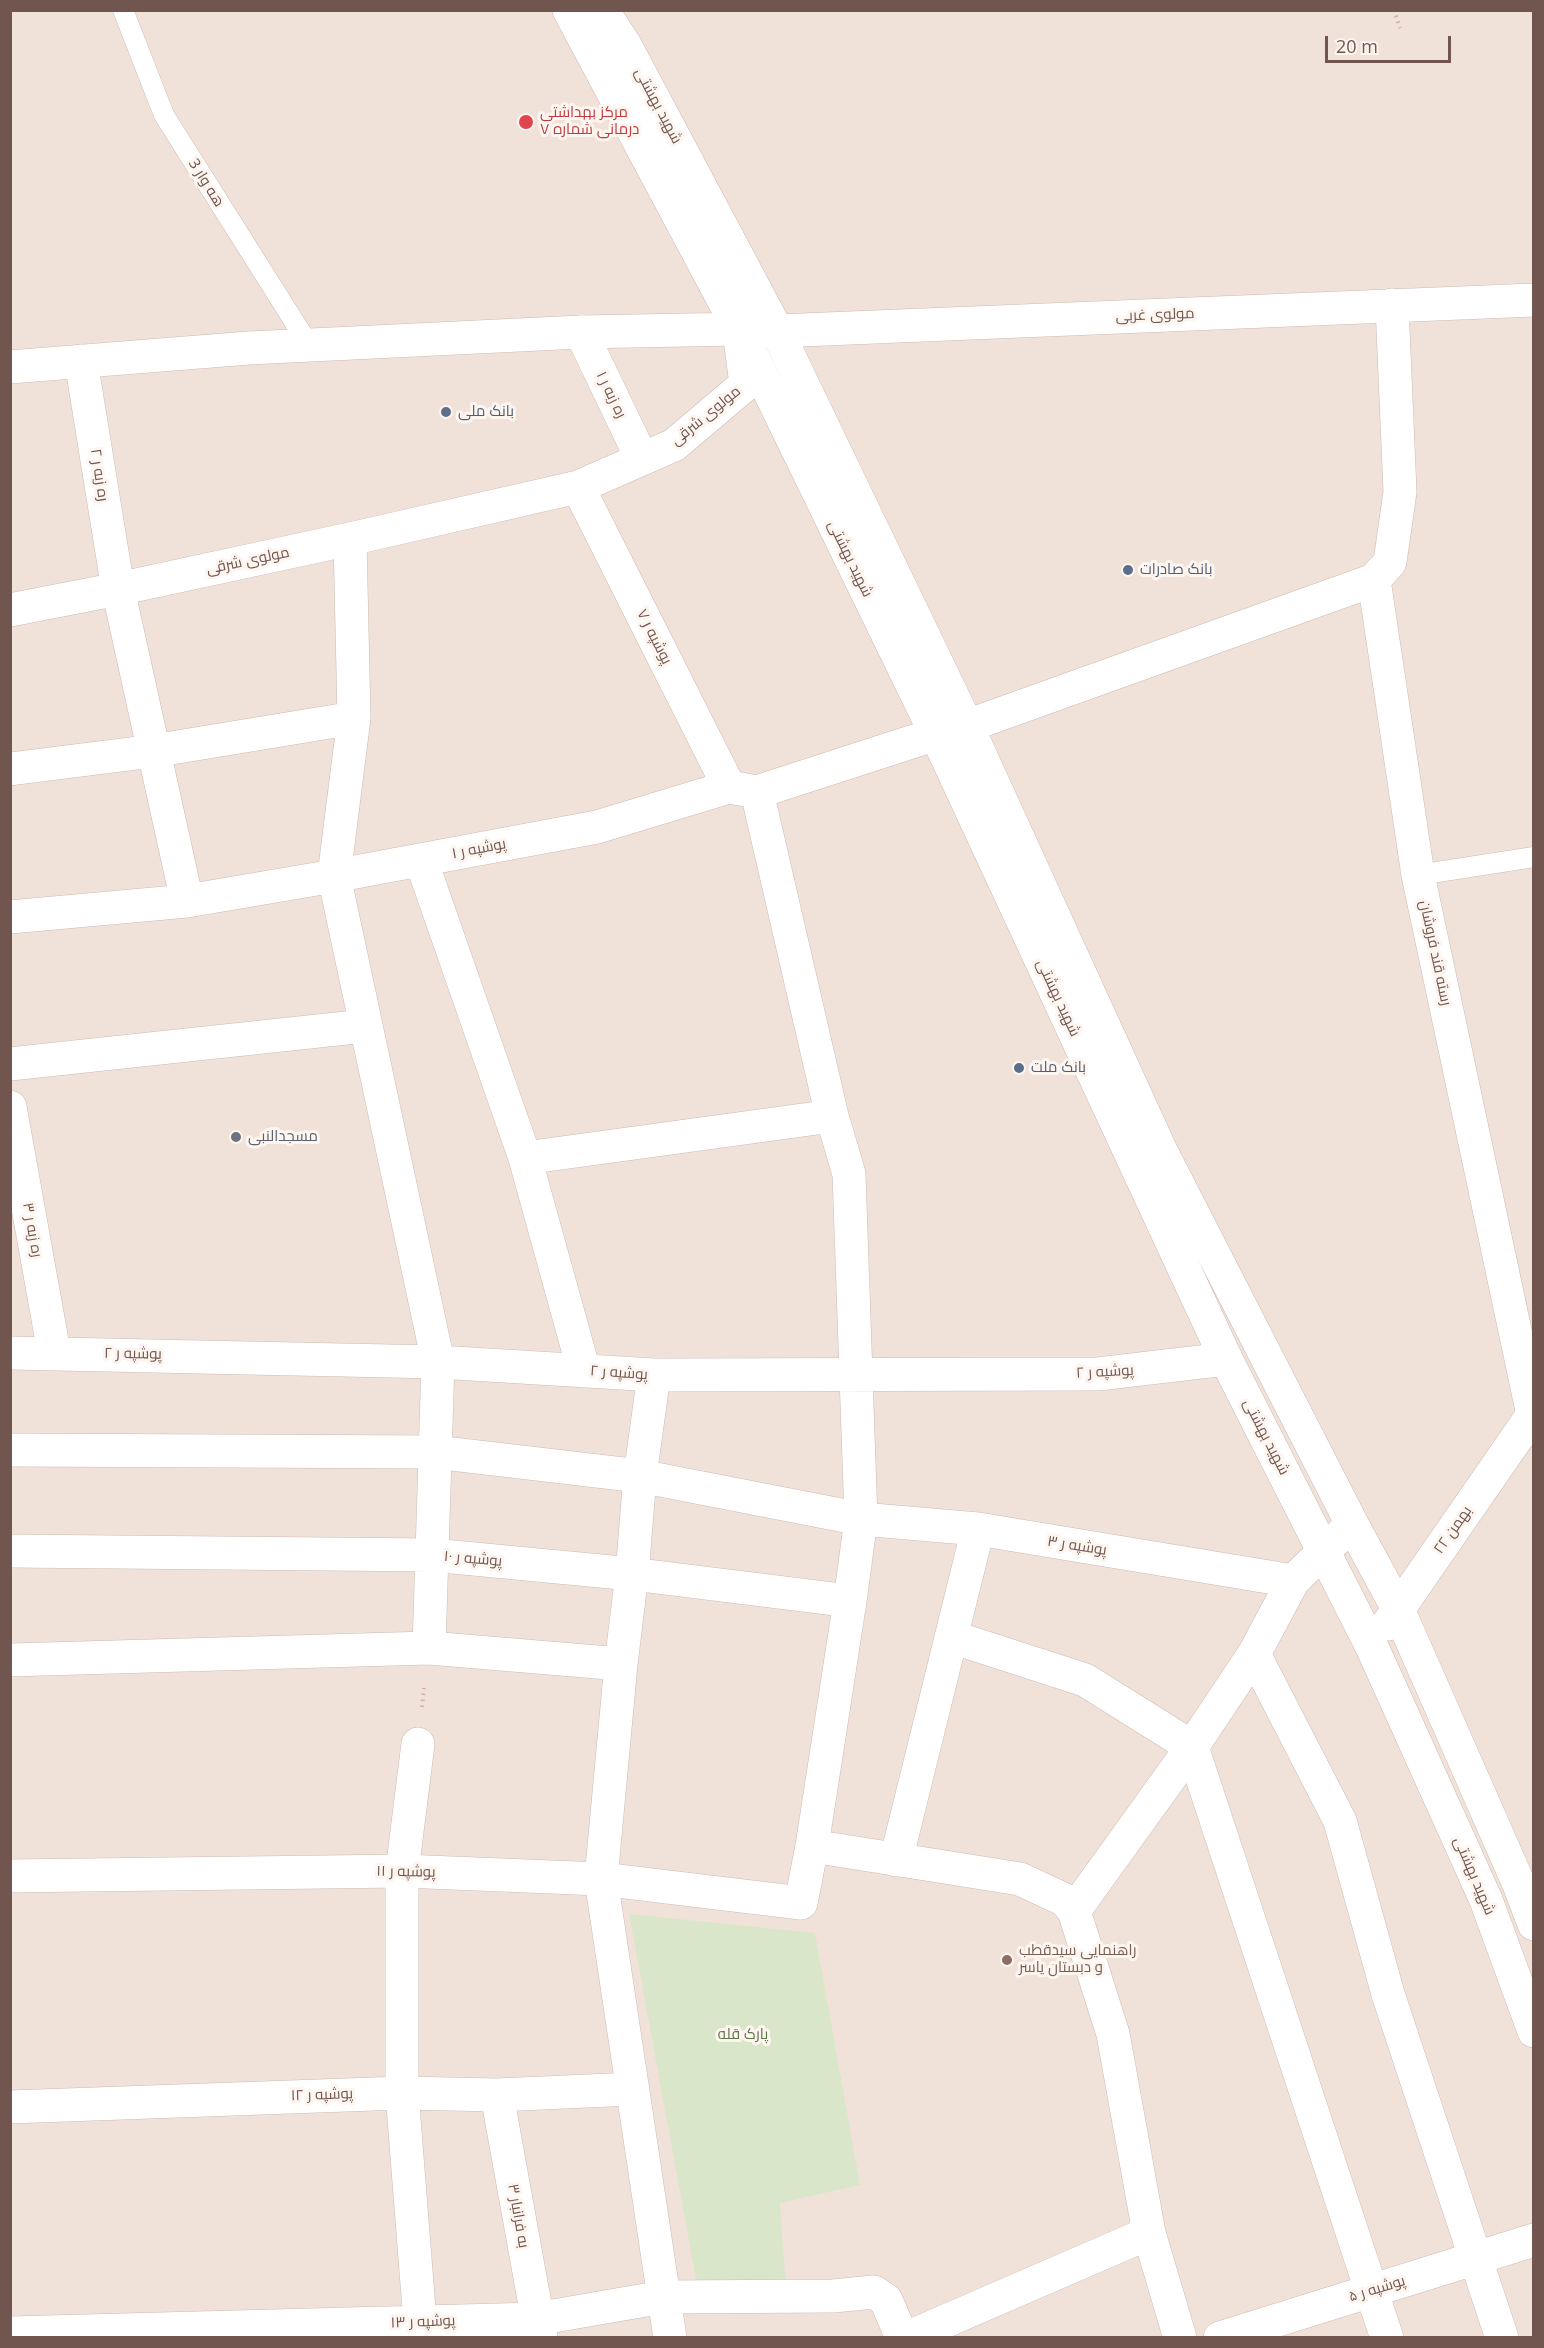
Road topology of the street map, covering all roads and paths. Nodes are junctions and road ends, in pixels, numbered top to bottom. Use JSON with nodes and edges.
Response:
{"nodes":[{"id":1,"x":123,"y":10,"type":"edge"},
{"id":2,"x":569,"y":10,"type":"edge"},
{"id":3,"x":602,"y":10,"type":"edge"},
{"id":4,"x":1394,"y":10,"type":"edge"},
{"id":5,"x":1400,"y":28,"type":"dead end"},
{"id":6,"x":1533,"y":300,"type":"edge"},
{"id":7,"x":1392,"y":305,"type":"junction"},
{"id":8,"x":738,"y":329,"type":"junction"},
{"id":9,"x":777,"y":331,"type":"junction"},
{"id":10,"x":580,"y":332,"type":"junction"},
{"id":11,"x":309,"y":345,"type":"junction"},
{"id":12,"x":81,"y":361,"type":"junction"},
{"id":13,"x":10,"y":367,"type":"edge"},
{"id":14,"x":642,"y":459,"type":"junction"},
{"id":15,"x":578,"y":487,"type":"junction"},
{"id":16,"x":350,"y":539,"type":"junction"},
{"id":17,"x":1374,"y":580,"type":"junction"},
{"id":18,"x":118,"y":590,"type":"junction"},
{"id":19,"x":10,"y":610,"type":"edge"},
{"id":20,"x":354,"y":718,"type":"junction"},
{"id":21,"x":967,"y":726,"type":"junction"},
{"id":22,"x":936,"y":734,"type":"junction"},
{"id":23,"x":153,"y":751,"type":"junction"},
{"id":24,"x":10,"y":769,"type":"edge"},
{"id":25,"x":743,"y":789,"type":"junction"},
{"id":26,"x":1533,"y":856,"type":"edge"},
{"id":27,"x":421,"y":860,"type":"junction"},
{"id":28,"x":1418,"y":875,"type":"junction"},
{"id":29,"x":334,"y":876,"type":"junction"},
{"id":30,"x":187,"y":901,"type":"junction"},
{"id":31,"x":10,"y":917,"type":"edge"},
{"id":32,"x":365,"y":1026,"type":"junction"},
{"id":33,"x":10,"y":1064,"type":"edge"},
{"id":34,"x":10,"y":1107,"type":"edge"},
{"id":35,"x":832,"y":1116,"type":"junction"},
{"id":36,"x":525,"y":1158,"type":"junction"},
{"id":37,"x":10,"y":1353,"type":"edge"},
{"id":38,"x":54,"y":1353,"type":"junction"},
{"id":39,"x":1226,"y":1359,"type":"junction"},
{"id":40,"x":438,"y":1362,"type":"junction"},
{"id":41,"x":584,"y":1371,"type":"junction"},
{"id":42,"x":654,"y":1375,"type":"junction"},
{"id":43,"x":855,"y":1375,"type":"junction"},
{"id":44,"x":1533,"y":1414,"type":"edge"},
{"id":45,"x":10,"y":1450,"type":"edge"},
{"id":46,"x":435,"y":1452,"type":"junction"},
{"id":47,"x":639,"y":1476,"type":"junction"},
{"id":48,"x":861,"y":1519,"type":"junction"},
{"id":49,"x":1352,"y":1524,"type":"junction"},
{"id":50,"x":978,"y":1529,"type":"junction"},
{"id":51,"x":1324,"y":1550,"type":"junction"},
{"id":52,"x":10,"y":1551,"type":"edge"},
{"id":53,"x":432,"y":1555,"type":"junction"},
{"id":54,"x":632,"y":1574,"type":"junction"},
{"id":55,"x":1293,"y":1581,"type":"junction"},
{"id":56,"x":850,"y":1601,"type":"junction"},
{"id":57,"x":1398,"y":1609,"type":"junction"},
{"id":58,"x":952,"y":1637,"type":"junction"},
{"id":59,"x":1372,"y":1647,"type":"junction"},
{"id":60,"x":429,"y":1648,"type":"junction"},
{"id":61,"x":1254,"y":1654,"type":"junction"},
{"id":62,"x":10,"y":1660,"type":"edge"},
{"id":63,"x":621,"y":1664,"type":"junction"},
{"id":64,"x":418,"y":1743,"type":"joint"},
{"id":65,"x":1192,"y":1747,"type":"junction"},
{"id":66,"x":812,"y":1846,"type":"junction"},
{"id":67,"x":896,"y":1860,"type":"junction"},
{"id":68,"x":402,"y":1871,"type":"junction"},
{"id":69,"x":10,"y":1876,"type":"edge"},
{"id":70,"x":601,"y":1879,"type":"junction"},
{"id":71,"x":1526,"y":1881,"type":"edge"},
{"id":72,"x":1074,"y":1911,"type":"junction"},
{"id":73,"x":1533,"y":1924,"type":"edge"},
{"id":74,"x":1533,"y":2031,"type":"edge"},
{"id":75,"x":633,"y":2089,"type":"junction"},
{"id":76,"x":402,"y":2093,"type":"junction"},
{"id":77,"x":497,"y":2095,"type":"junction"},
{"id":78,"x":10,"y":2107,"type":"edge"},
{"id":79,"x":1149,"y":2233,"type":"junction"},
{"id":80,"x":1533,"y":2240,"type":"edge"},
{"id":81,"x":1477,"y":2258,"type":"junction"},
{"id":82,"x":1371,"y":2290,"type":"junction"},
{"id":83,"x":663,"y":2297,"type":"junction"},
{"id":84,"x":420,"y":2322,"type":"junction"},
{"id":85,"x":538,"y":2328,"type":"edge"},
{"id":86,"x":10,"y":2333,"type":"edge"},
{"id":87,"x":670,"y":2337,"type":"edge"},
{"id":88,"x":1180,"y":2337,"type":"edge"},
{"id":89,"x":1220,"y":2337,"type":"edge"},
{"id":90,"x":1388,"y":2337,"type":"edge"},
{"id":91,"x":1502,"y":2337,"type":"edge"}],
"edges":[{"from":1,"to":11,"type":"lane","name":"هه وار 3"},
{"from":2,"to":8,"type":"street","name":"شهید بهشتی"},
{"from":3,"to":9,"type":"street","name":"شهید بهشتی"},
{"from":4,"to":5,"type":"path"},
{"from":6,"to":7,"type":"street","name":"مولوی غربی"},
{"from":7,"to":9,"type":"street","name":"مولوی غربی"},
{"from":7,"to":17,"type":"street"},
{"from":8,"to":9,"type":"street","name":"مولوی غربی"},
{"from":8,"to":10,"type":"street"},
{"from":8,"to":14,"type":"street","name":"مولوی شرقی"},
{"from":8,"to":22,"type":"street","name":"شهید بهشتی"},
{"from":9,"to":21,"type":"street","name":"شهید بهشتی"},
{"from":10,"to":11,"type":"street"},
{"from":10,"to":14,"type":"street","name":"ره زبه ر ۱"},
{"from":11,"to":12,"type":"street"},
{"from":12,"to":13,"type":"street"},
{"from":12,"to":18,"type":"street","name":"ره زبه ر ۲"},
{"from":14,"to":15,"type":"street","name":"مولوی شرقی"},
{"from":15,"to":16,"type":"street","name":"مولوی شرقی"},
{"from":15,"to":25,"type":"street","name":"پوشپه ر ۷"},
{"from":16,"to":18,"type":"street","name":"مولوی شرقی"},
{"from":16,"to":20,"type":"street"},
{"from":17,"to":21,"type":"street"},
{"from":17,"to":28,"type":"street","name":"رسته قند فروشان"},
{"from":18,"to":19,"type":"street","name":"مولوی شرقی"},
{"from":18,"to":23,"type":"street","name":"ره زبه ر ۲"},
{"from":20,"to":23,"type":"street"},
{"from":20,"to":29,"type":"street"},
{"from":21,"to":49,"type":"street","name":"شهید بهشتی"},
{"from":22,"to":25,"type":"street","name":"۱ پوشپه ر"},
{"from":22,"to":39,"type":"street","name":"شهید بهشتی"},
{"from":23,"to":24,"type":"street"},
{"from":23,"to":30,"type":"street","name":"ره زبه ر ۲"},
{"from":25,"to":27,"type":"street","name":"۱ پوشپه ر"},
{"from":25,"to":35,"type":"street","name":"پوشپه ر ۷"},
{"from":26,"to":28,"type":"lane"},
{"from":27,"to":29,"type":"street","name":"۱ پوشپه ر"},
{"from":27,"to":36,"type":"street"},
{"from":28,"to":44,"type":"street","name":"رسته قند فروشان"},
{"from":29,"to":30,"type":"street","name":"۱ پوشپه ر"},
{"from":29,"to":32,"type":"street"},
{"from":30,"to":31,"type":"street","name":"۱ پوشپه ر"},
{"from":32,"to":33,"type":"street"},
{"from":32,"to":40,"type":"street"},
{"from":34,"to":38,"type":"street","name":"ره زبه ر ۳"},
{"from":35,"to":36,"type":"street"},
{"from":35,"to":43,"type":"street","name":"پوشپه ر ۷"},
{"from":36,"to":41,"type":"street"},
{"from":37,"to":38,"type":"street","name":"پوشپه ر ۲"},
{"from":38,"to":40,"type":"street","name":"پوشپه ر ۲"},
{"from":39,"to":43,"type":"street","name":"پوشپه ر ۲"},
{"from":39,"to":51,"type":"street","name":"شهید بهشتی"},
{"from":40,"to":41,"type":"street","name":"پوشپه ر ۲"},
{"from":40,"to":46,"type":"street"},
{"from":41,"to":42,"type":"street","name":"پوشپه ر ۲"},
{"from":42,"to":43,"type":"street","name":"پوشپه ر ۲"},
{"from":42,"to":47,"type":"street"},
{"from":43,"to":48,"type":"street","name":"پوشپه ر ۷"},
{"from":44,"to":57,"type":"street","name":"۲۲ بهمن"},
{"from":45,"to":46,"type":"street","name":"پوشپه ر ۳"},
{"from":46,"to":47,"type":"street","name":"پوشپه ر ۳"},
{"from":46,"to":53,"type":"street"},
{"from":47,"to":48,"type":"street","name":"پوشپه ر ۳"},
{"from":47,"to":54,"type":"street"},
{"from":48,"to":50,"type":"street","name":"پوشپه ر ۳"},
{"from":48,"to":56,"type":"street"},
{"from":49,"to":51,"type":"street"},
{"from":49,"to":57,"type":"street","name":"شهید بهشتی"},
{"from":50,"to":55,"type":"street","name":"پوشپه ر ۳"},
{"from":50,"to":58,"type":"street"},
{"from":51,"to":55,"type":"street"},
{"from":51,"to":59,"type":"street","name":"شهید بهشتی"},
{"from":52,"to":53,"type":"street","name":"پوشپه ر ۱۰"},
{"from":53,"to":54,"type":"street","name":"پوشپه ر ۱۰"},
{"from":53,"to":60,"type":"street"},
{"from":54,"to":56,"type":"street","name":"پوشپه ر ۱۰"},
{"from":54,"to":63,"type":"street"},
{"from":55,"to":61,"type":"street"},
{"from":56,"to":66,"type":"street"},
{"from":57,"to":59,"type":"street","name":"۲۲ بهمن"},
{"from":57,"to":71,"type":"street","name":"شهید بهشتی"},
{"from":58,"to":65,"type":"street"},
{"from":58,"to":67,"type":"street"},
{"from":59,"to":74,"type":"street","name":"شهید بهشتی"},
{"from":60,"to":62,"type":"street"},
{"from":60,"to":63,"type":"street"},
{"from":60,"to":64,"type":"path"},
{"from":61,"to":65,"type":"street"},
{"from":61,"to":81,"type":"street"},
{"from":63,"to":70,"type":"street"},
{"from":64,"to":68,"type":"street"},
{"from":65,"to":72,"type":"street"},
{"from":65,"to":82,"type":"street"},
{"from":66,"to":67,"type":"street"},
{"from":66,"to":70,"type":"street","name":"پوشپه ر ۱۱"},
{"from":67,"to":72,"type":"street"},
{"from":68,"to":69,"type":"street","name":"پوشپه ر ۱۱"},
{"from":68,"to":70,"type":"street","name":"پوشپه ر ۱۱"},
{"from":68,"to":76,"type":"street"},
{"from":70,"to":75,"type":"street"},
{"from":71,"to":73,"type":"street","name":"شهید بهشتی"},
{"from":72,"to":79,"type":"street"},
{"from":75,"to":77,"type":"street","name":"پوشپه ر ۱۲"},
{"from":75,"to":83,"type":"street"},
{"from":76,"to":77,"type":"street","name":"پوشپه ر ۱۲"},
{"from":76,"to":78,"type":"street","name":"پوشپه ر ۱۲"},
{"from":76,"to":84,"type":"street"},
{"from":77,"to":85,"type":"street","name":"به فرانبار ۳"},
{"from":79,"to":83,"type":"street","name":"پوشپه ر ۱۳"},
{"from":79,"to":88,"type":"street"},
{"from":80,"to":81,"type":"street","name":"پوشپه ر ۵"},
{"from":81,"to":82,"type":"street","name":"پوشپه ر ۵"},
{"from":81,"to":91,"type":"street"},
{"from":82,"to":89,"type":"street","name":"پوشپه ر ۵"},
{"from":82,"to":90,"type":"street"},
{"from":83,"to":85,"type":"street","name":"پوشپه ر ۱۳"},
{"from":83,"to":87,"type":"street"},
{"from":84,"to":85,"type":"street","name":"پوشپه ر ۱۳"},
{"from":84,"to":86,"type":"street","name":"پوشپه ر ۱۳"}]}
